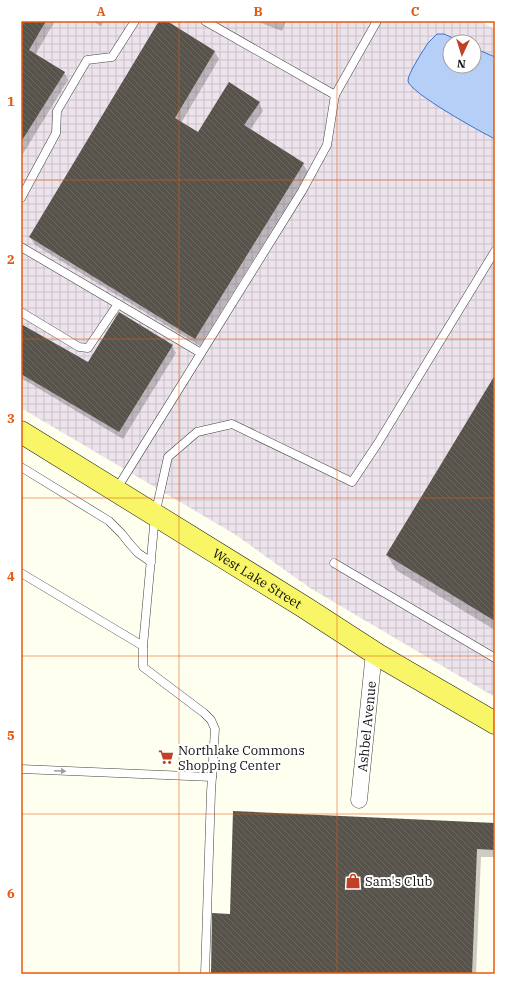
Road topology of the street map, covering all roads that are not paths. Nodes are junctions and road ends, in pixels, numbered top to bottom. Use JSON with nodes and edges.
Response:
{"nodes":[{"id":1,"x":135,"y":21,"type":"edge"},
{"id":2,"x":205,"y":21,"type":"edge"},
{"id":3,"x":378,"y":21,"type":"edge"},
{"id":4,"x":335,"y":95,"type":"junction"},
{"id":5,"x":21,"y":198,"type":"edge"},
{"id":6,"x":21,"y":247,"type":"edge"},
{"id":7,"x":495,"y":250,"type":"edge"},
{"id":8,"x":118,"y":304,"type":"junction"},
{"id":9,"x":21,"y":312,"type":"edge"},
{"id":10,"x":201,"y":353,"type":"junction"},
{"id":11,"x":21,"y":432,"type":"edge"},
{"id":12,"x":21,"y":467,"type":"edge"},
{"id":13,"x":115,"y":490,"type":"junction"},
{"id":14,"x":155,"y":515,"type":"junction"},
{"id":15,"x":151,"y":562,"type":"junction"},
{"id":16,"x":334,"y":562,"type":"dead end"},
{"id":17,"x":21,"y":573,"type":"edge"},
{"id":18,"x":143,"y":646,"type":"junction"},
{"id":19,"x":374,"y":652,"type":"junction"},
{"id":20,"x":495,"y":658,"type":"edge"},
{"id":21,"x":495,"y":723,"type":"edge"},
{"id":22,"x":21,"y":769,"type":"edge"},
{"id":23,"x":212,"y":777,"type":"junction"},
{"id":24,"x":359,"y":800,"type":"dead end"},
{"id":25,"x":205,"y":974,"type":"edge"}],
"edges":[{"from":1,"to":5,"type":"lane"},
{"from":2,"to":4,"type":"lane"},
{"from":3,"to":4,"type":"lane"},
{"from":4,"to":10,"type":"lane"},
{"from":6,"to":8,"type":"lane"},
{"from":7,"to":14,"type":"lane"},
{"from":8,"to":9,"type":"lane"},
{"from":8,"to":10,"type":"lane"},
{"from":10,"to":13,"type":"lane"},
{"from":11,"to":13,"type":"main road","name":"West Lake Street"},
{"from":12,"to":15,"type":"lane"},
{"from":13,"to":14,"type":"main road","name":"West Lake Street"},
{"from":14,"to":15,"type":"lane"},
{"from":14,"to":19,"type":"main road","name":"West Lake Street"},
{"from":15,"to":18,"type":"lane"},
{"from":16,"to":20,"type":"lane"},
{"from":17,"to":18,"type":"lane"},
{"from":18,"to":23,"type":"lane"},
{"from":19,"to":21,"type":"main road","name":"West Lake Street"},
{"from":19,"to":24,"type":"street","name":"Ashbel Avenue"},
{"from":22,"to":23,"type":"lane","one_way":true},
{"from":23,"to":25,"type":"lane"}]}
